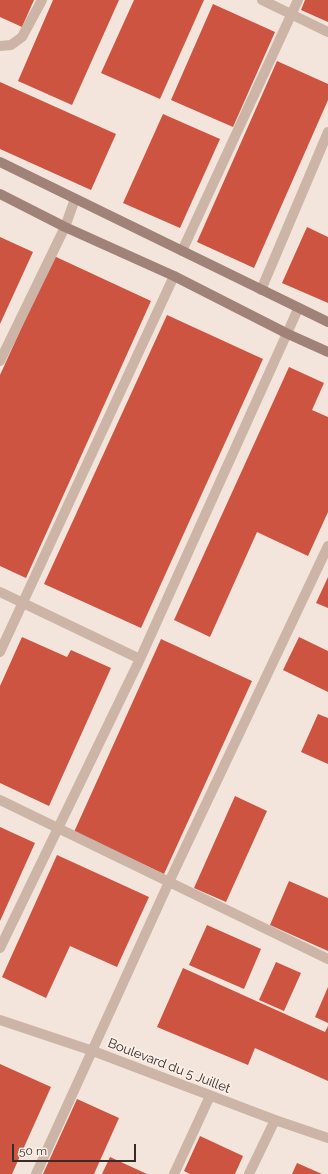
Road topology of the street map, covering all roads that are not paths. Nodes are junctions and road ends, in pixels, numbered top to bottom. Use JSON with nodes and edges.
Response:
{"nodes":[{"id":1,"x":42,"y":0,"type":"edge"},
{"id":2,"x":262,"y":0,"type":"edge"},
{"id":3,"x":298,"y":0,"type":"edge"},
{"id":4,"x":292,"y":14,"type":"junction"},
{"id":5,"x":328,"y":32,"type":"edge"},
{"id":6,"x":0,"y":46,"type":"edge"},
{"id":7,"x":328,"y":132,"type":"edge"},
{"id":8,"x":0,"y":162,"type":"edge"},
{"id":9,"x":0,"y":194,"type":"edge"},
{"id":10,"x":76,"y":199,"type":"junction"},
{"id":11,"x":65,"y":227,"type":"junction"},
{"id":12,"x":182,"y":251,"type":"junction"},
{"id":13,"x":174,"y":276,"type":"junction"},
{"id":14,"x":261,"y":290,"type":"junction"},
{"id":15,"x":298,"y":309,"type":"junction"},
{"id":16,"x":328,"y":322,"type":"edge"},
{"id":17,"x":288,"y":334,"type":"junction"},
{"id":18,"x":328,"y":352,"type":"edge"},
{"id":19,"x":0,"y":361,"type":"edge"},
{"id":20,"x":328,"y":546,"type":"edge"},
{"id":21,"x":0,"y":592,"type":"edge"},
{"id":22,"x":23,"y":603,"type":"junction"},
{"id":23,"x":0,"y":652,"type":"edge"},
{"id":24,"x":140,"y":659,"type":"junction"},
{"id":25,"x":0,"y":800,"type":"edge"},
{"id":26,"x":58,"y":828,"type":"junction"},
{"id":27,"x":169,"y":882,"type":"junction"},
{"id":28,"x":0,"y":948,"type":"edge"},
{"id":29,"x":328,"y":959,"type":"edge"},
{"id":30,"x":0,"y":1020,"type":"edge"},
{"id":31,"x":93,"y":1051,"type":"junction"},
{"id":32,"x":210,"y":1096,"type":"junction"},
{"id":33,"x":275,"y":1120,"type":"junction"},
{"id":34,"x":328,"y":1138,"type":"edge"},
{"id":35,"x":36,"y":1174,"type":"edge"},
{"id":36,"x":174,"y":1174,"type":"edge"},
{"id":37,"x":249,"y":1174,"type":"edge"}],
"edges":[{"from":1,"to":6,"type":"street"},
{"from":2,"to":4,"type":"street"},
{"from":3,"to":4,"type":"street"},
{"from":4,"to":5,"type":"street"},
{"from":4,"to":12,"type":"street"},
{"from":7,"to":14,"type":"street"},
{"from":8,"to":10,"type":"main road"},
{"from":9,"to":11,"type":"main road"},
{"from":10,"to":11,"type":"street"},
{"from":10,"to":12,"type":"main road"},
{"from":11,"to":13,"type":"main road"},
{"from":11,"to":19,"type":"street"},
{"from":12,"to":14,"type":"main road"},
{"from":13,"to":17,"type":"main road"},
{"from":13,"to":22,"type":"street"},
{"from":14,"to":15,"type":"main road"},
{"from":15,"to":16,"type":"main road"},
{"from":15,"to":17,"type":"street"},
{"from":17,"to":18,"type":"main road"},
{"from":17,"to":24,"type":"street"},
{"from":20,"to":27,"type":"street"},
{"from":21,"to":22,"type":"street"},
{"from":22,"to":23,"type":"street"},
{"from":22,"to":24,"type":"street"},
{"from":24,"to":26,"type":"street"},
{"from":25,"to":26,"type":"street"},
{"from":26,"to":27,"type":"street"},
{"from":26,"to":28,"type":"street"},
{"from":27,"to":29,"type":"street"},
{"from":27,"to":31,"type":"street"},
{"from":30,"to":31,"type":"street","name":"Boulevard du 5 Juillet"},
{"from":31,"to":32,"type":"street","name":"Boulevard du 5 Juillet"},
{"from":31,"to":35,"type":"street"},
{"from":32,"to":33,"type":"street","name":"Boulevard du 5 Juillet"},
{"from":32,"to":36,"type":"street"},
{"from":33,"to":34,"type":"street","name":"Boulevard du 5 Juillet"},
{"from":33,"to":37,"type":"street"}]}
